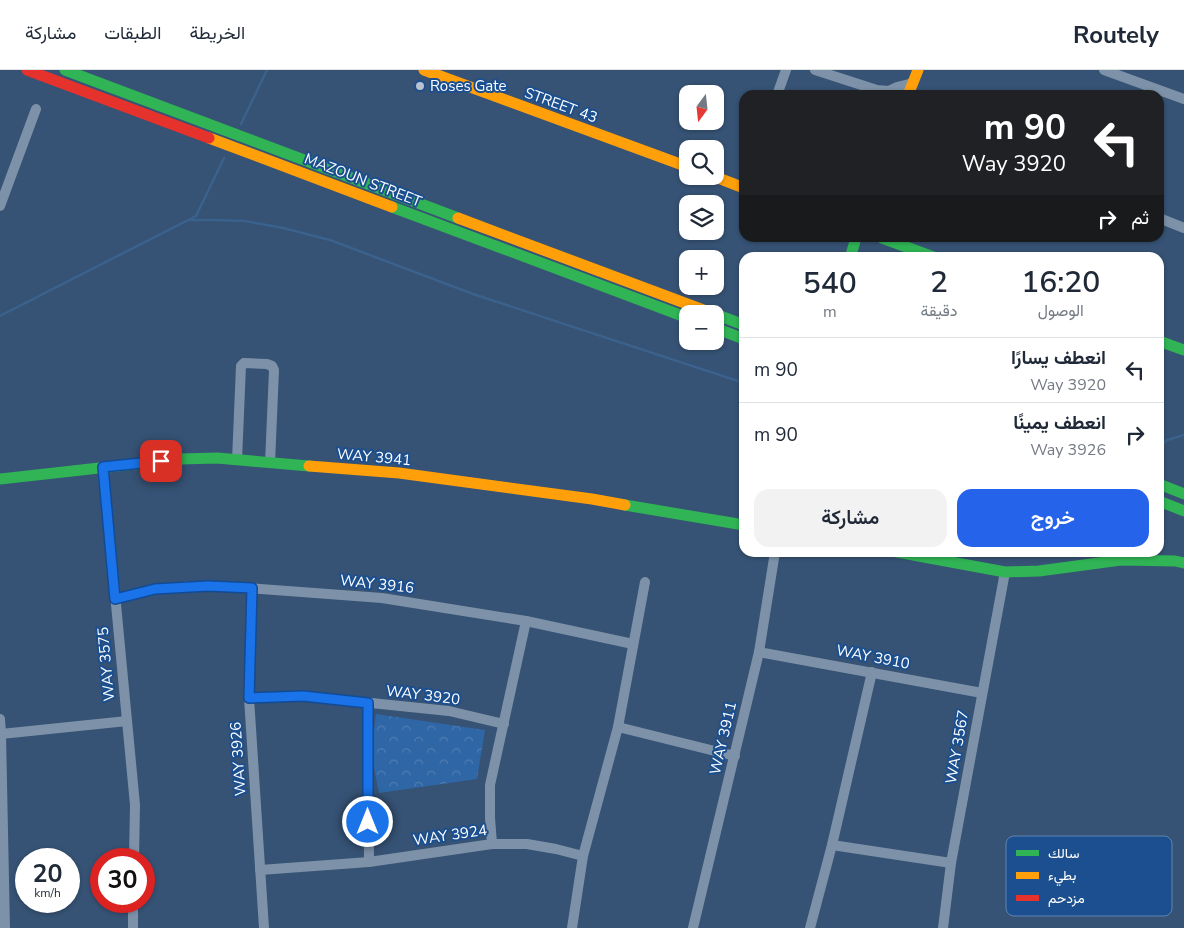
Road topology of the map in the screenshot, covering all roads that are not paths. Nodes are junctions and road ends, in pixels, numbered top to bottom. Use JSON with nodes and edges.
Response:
{"nodes":[{"id":1,"x":27,"y":70,"type":"edge"},
{"id":2,"x":65,"y":70,"type":"edge"},
{"id":3,"x":73,"y":70,"type":"edge"},
{"id":4,"x":424,"y":70,"type":"edge"},
{"id":5,"x":774,"y":70,"type":"edge"},
{"id":6,"x":815,"y":70,"type":"edge"},
{"id":7,"x":918,"y":70,"type":"edge"},
{"id":8,"x":1104,"y":70,"type":"edge"},
{"id":9,"x":785,"y":72,"type":"edge"},
{"id":10,"x":440,"y":73,"type":"edge"},
{"id":11,"x":98,"y":82,"type":"junction"},
{"id":12,"x":913,"y":83,"type":"junction"},
{"id":13,"x":778,"y":90,"type":"edge"},
{"id":14,"x":877,"y":90,"type":"edge"},
{"id":15,"x":891,"y":90,"type":"edge"},
{"id":16,"x":910,"y":90,"type":"edge"},
{"id":17,"x":1159,"y":90,"type":"edge"},
{"id":18,"x":1164,"y":92,"type":"edge"},
{"id":19,"x":1184,"y":99,"type":"edge"},
{"id":20,"x":36,"y":109,"type":"dead end"},
{"id":21,"x":679,"y":164,"type":"edge"},
{"id":22,"x":724,"y":179,"type":"edge"},
{"id":23,"x":739,"y":184,"type":"edge"},
{"id":24,"x":0,"y":206,"type":"edge"},
{"id":25,"x":1164,"y":220,"type":"edge"},
{"id":26,"x":1184,"y":228,"type":"edge"},
{"id":27,"x":893,"y":242,"type":"edge"},
{"id":28,"x":920,"y":252,"type":"edge"},
{"id":29,"x":690,"y":305,"type":"edge"},
{"id":30,"x":679,"y":315,"type":"edge"},
{"id":31,"x":724,"y":317,"type":"edge"},
{"id":32,"x":739,"y":322,"type":"edge"},
{"id":33,"x":724,"y":331,"type":"edge"},
{"id":34,"x":739,"y":337,"type":"edge"},
{"id":35,"x":1164,"y":343,"type":"edge"},
{"id":36,"x":1184,"y":350,"type":"edge"},
{"id":37,"x":237,"y":460,"type":"junction"},
{"id":38,"x":270,"y":462,"type":"junction"},
{"id":39,"x":103,"y":467,"type":"junction"},
{"id":40,"x":0,"y":479,"type":"edge"},
{"id":41,"x":1164,"y":486,"type":"edge"},
{"id":42,"x":1184,"y":494,"type":"edge"},
{"id":43,"x":1164,"y":503,"type":"edge"},
{"id":44,"x":1184,"y":511,"type":"edge"},
{"id":45,"x":739,"y":524,"type":"edge"},
{"id":46,"x":774,"y":557,"type":"edge"},
{"id":47,"x":924,"y":557,"type":"edge"},
{"id":48,"x":1184,"y":563,"type":"edge"},
{"id":49,"x":1004,"y":572,"type":"junction"},
{"id":50,"x":645,"y":582,"type":"dead end"},
{"id":51,"x":252,"y":588,"type":"junction"},
{"id":52,"x":115,"y":599,"type":"junction"},
{"id":53,"x":526,"y":621,"type":"junction"},
{"id":54,"x":633,"y":644,"type":"junction"},
{"id":55,"x":759,"y":652,"type":"junction"},
{"id":56,"x":872,"y":672,"type":"junction"},
{"id":57,"x":982,"y":693,"type":"junction"},
{"id":58,"x":249,"y":698,"type":"junction"},
{"id":59,"x":368,"y":703,"type":"junction"},
{"id":60,"x":0,"y":720,"type":"edge"},
{"id":61,"x":127,"y":721,"type":"junction"},
{"id":62,"x":504,"y":724,"type":"junction"},
{"id":63,"x":618,"y":727,"type":"junction"},
{"id":64,"x":1,"y":734,"type":"junction"},
{"id":65,"x":735,"y":756,"type":"junction"},
{"id":66,"x":492,"y":844,"type":"junction"},
{"id":67,"x":832,"y":845,"type":"junction"},
{"id":68,"x":134,"y":848,"type":"edge"},
{"id":69,"x":583,"y":856,"type":"junction"},
{"id":70,"x":368,"y":862,"type":"junction"},
{"id":71,"x":951,"y":863,"type":"junction"},
{"id":72,"x":260,"y":870,"type":"junction"},
{"id":73,"x":2,"y":874,"type":"edge"},
{"id":74,"x":133,"y":913,"type":"edge"},
{"id":75,"x":5,"y":928,"type":"edge"},
{"id":76,"x":133,"y":928,"type":"edge"},
{"id":77,"x":264,"y":928,"type":"edge"},
{"id":78,"x":572,"y":928,"type":"edge"},
{"id":79,"x":693,"y":928,"type":"edge"},
{"id":80,"x":810,"y":928,"type":"edge"},
{"id":81,"x":943,"y":928,"type":"edge"}],
"edges":[{"from":1,"to":30,"type":"main road","name":"MAZOUN STREET"},
{"from":2,"to":11,"type":"main road","name":"MAZOUN STREET"},
{"from":3,"to":11,"type":"main road"},
{"from":4,"to":10,"type":"main road","name":"STREET 43"},
{"from":5,"to":9,"type":"street"},
{"from":6,"to":14,"type":"street"},
{"from":7,"to":12,"type":"main road"},
{"from":8,"to":17,"type":"street"},
{"from":9,"to":13,"type":"street"},
{"from":10,"to":21,"type":"main road","name":"STREET 43"},
{"from":11,"to":29,"type":"main road","name":"MAZOUN STREET"},
{"from":12,"to":15,"type":"street"},
{"from":12,"to":16,"type":"main road"},
{"from":18,"to":19,"type":"street"},
{"from":20,"to":24,"type":"street"},
{"from":22,"to":23,"type":"main road"},
{"from":25,"to":26,"type":"street"},
{"from":27,"to":28,"type":"main road"},
{"from":31,"to":32,"type":"main road","name":"MAZOUN STREET"},
{"from":33,"to":34,"type":"main road"},
{"from":35,"to":36,"type":"main road"},
{"from":37,"to":38,"type":"main road","name":"WAY 3941"},
{"from":37,"to":38,"type":"street"},
{"from":37,"to":39,"type":"main road","name":"WAY 3941"},
{"from":38,"to":45,"type":"main road","name":"WAY 3941"},
{"from":39,"to":40,"type":"main road","name":"WAY 3941"},
{"from":39,"to":52,"type":"street","name":"WAY 3575"},
{"from":41,"to":42,"type":"main road"},
{"from":43,"to":44,"type":"main road"},
{"from":46,"to":55,"type":"street","name":"WAY 3911"},
{"from":47,"to":49,"type":"main road"},
{"from":48,"to":49,"type":"main road"},
{"from":49,"to":57,"type":"street","name":"WAY 3567"},
{"from":50,"to":54,"type":"street"},
{"from":51,"to":52,"type":"street","name":"WAY 3916"},
{"from":51,"to":53,"type":"street","name":"WAY 3916"},
{"from":51,"to":58,"type":"street","name":"WAY 3926"},
{"from":52,"to":61,"type":"street","name":"WAY 3575"},
{"from":53,"to":54,"type":"street","name":"WAY 3916"},
{"from":53,"to":62,"type":"street"},
{"from":54,"to":63,"type":"street"},
{"from":55,"to":56,"type":"street","name":"WAY 3910"},
{"from":55,"to":65,"type":"street","name":"WAY 3911"},
{"from":56,"to":57,"type":"street","name":"WAY 3910"},
{"from":56,"to":67,"type":"street"},
{"from":57,"to":71,"type":"street","name":"WAY 3567"},
{"from":58,"to":59,"type":"street","name":"WAY 3920"},
{"from":58,"to":72,"type":"street","name":"WAY 3926"},
{"from":59,"to":62,"type":"street","name":"WAY 3920"},
{"from":59,"to":70,"type":"street"},
{"from":60,"to":64,"type":"street"},
{"from":61,"to":64,"type":"street"},
{"from":61,"to":68,"type":"street","name":"WAY 3575"},
{"from":62,"to":66,"type":"street"},
{"from":63,"to":65,"type":"street"},
{"from":63,"to":69,"type":"street"},
{"from":64,"to":73,"type":"street"},
{"from":65,"to":79,"type":"street","name":"WAY 3911"},
{"from":66,"to":69,"type":"street","name":"WAY 3924"},
{"from":66,"to":70,"type":"street","name":"WAY 3924"},
{"from":67,"to":71,"type":"street"},
{"from":67,"to":80,"type":"street"},
{"from":69,"to":78,"type":"street"},
{"from":70,"to":72,"type":"street","name":"WAY 3924"},
{"from":71,"to":81,"type":"street","name":"WAY 3567"},
{"from":72,"to":77,"type":"street","name":"WAY 3926"},
{"from":73,"to":75,"type":"street"},
{"from":74,"to":76,"type":"street"}]}
